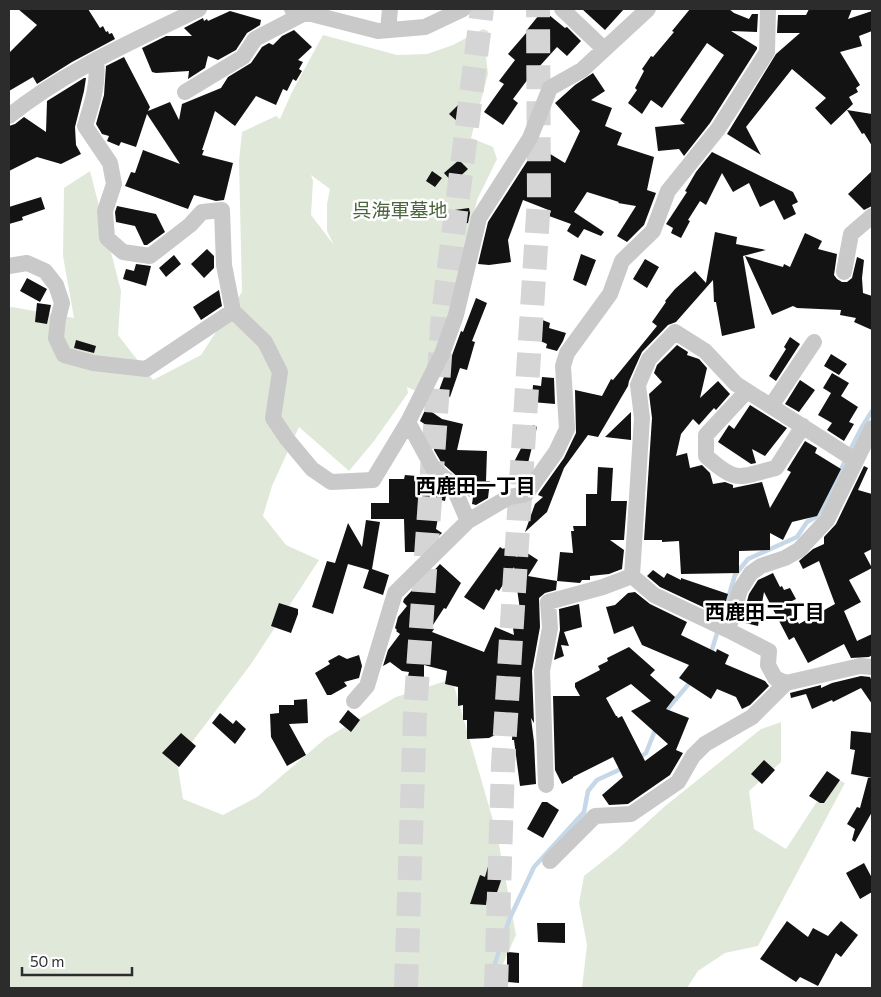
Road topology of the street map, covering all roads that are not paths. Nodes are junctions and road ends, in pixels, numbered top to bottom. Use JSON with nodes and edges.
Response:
{"nodes":[{"id":1,"x":199,"y":9,"type":"edge"},
{"id":2,"x":390,"y":9,"type":"edge"},
{"id":3,"x":463,"y":9,"type":"edge"},
{"id":4,"x":562,"y":9,"type":"edge"},
{"id":5,"x":648,"y":9,"type":"edge"},
{"id":6,"x":768,"y":9,"type":"edge"},
{"id":7,"x":299,"y":11,"type":"edge"},
{"id":8,"x":388,"y":30,"type":"junction"},
{"id":9,"x":604,"y":48,"type":"junction"},
{"id":10,"x":96,"y":60,"type":"junction"},
{"id":11,"x":186,"y":92,"type":"dead end"},
{"id":12,"x":9,"y":116,"type":"edge"},
{"id":13,"x":872,"y":216,"type":"edge"},
{"id":14,"x":9,"y":266,"type":"edge"},
{"id":15,"x":844,"y":272,"type":"dead end"},
{"id":16,"x":233,"y":311,"type":"junction"},
{"id":17,"x":814,"y":342,"type":"dead end"},
{"id":18,"x":747,"y":391,"type":"junction"},
{"id":19,"x":771,"y":406,"type":"junction"},
{"id":20,"x":408,"y":422,"type":"junction"},
{"id":21,"x":802,"y":426,"type":"junction"},
{"id":22,"x":872,"y":428,"type":"edge"},
{"id":23,"x":856,"y":460,"type":"junction"},
{"id":24,"x":468,"y":521,"type":"junction"},
{"id":25,"x":632,"y":576,"type":"junction"},
{"id":26,"x":728,"y":630,"type":"junction"},
{"id":27,"x":872,"y":667,"type":"edge"},
{"id":28,"x":786,"y":683,"type":"junction"},
{"id":29,"x":354,"y":702,"type":"dead end"},
{"id":30,"x":546,"y":785,"type":"dead end"},
{"id":31,"x":550,"y":861,"type":"dead end"}],
"edges":[{"from":1,"to":10,"type":"street"},
{"from":2,"to":8,"type":"street"},
{"from":3,"to":8,"type":"street"},
{"from":4,"to":9,"type":"street"},
{"from":5,"to":9,"type":"street"},
{"from":6,"to":24,"type":"street"},
{"from":7,"to":8,"type":"street"},
{"from":7,"to":11,"type":"street"},
{"from":9,"to":20,"type":"street"},
{"from":10,"to":12,"type":"street"},
{"from":10,"to":16,"type":"street"},
{"from":13,"to":15,"type":"street"},
{"from":14,"to":16,"type":"street"},
{"from":16,"to":20,"type":"street"},
{"from":17,"to":19,"type":"street"},
{"from":18,"to":19,"type":"street"},
{"from":18,"to":21,"type":"street"},
{"from":18,"to":25,"type":"street"},
{"from":19,"to":21,"type":"street"},
{"from":20,"to":24,"type":"street"},
{"from":21,"to":23,"type":"street"},
{"from":22,"to":23,"type":"street"},
{"from":23,"to":26,"type":"street"},
{"from":24,"to":29,"type":"street"},
{"from":25,"to":26,"type":"street"},
{"from":25,"to":30,"type":"street"},
{"from":26,"to":28,"type":"street"},
{"from":27,"to":28,"type":"street"},
{"from":28,"to":31,"type":"street"}]}
